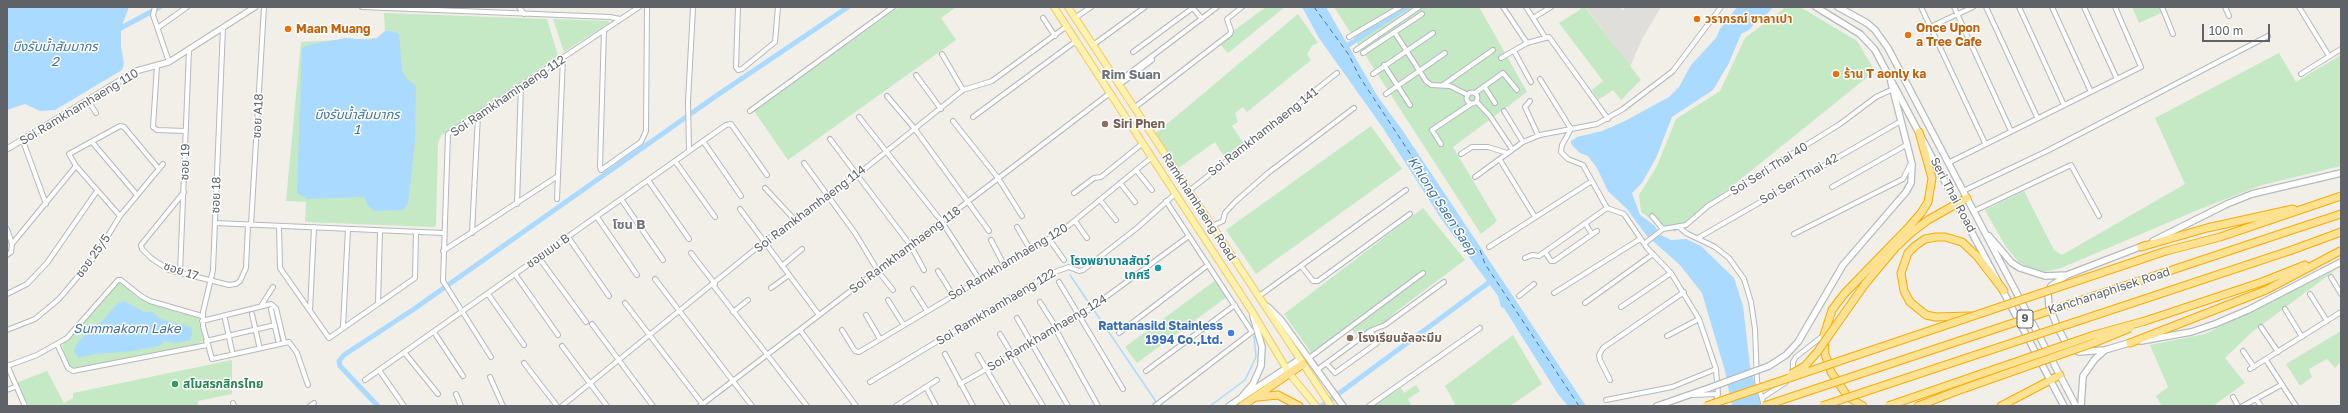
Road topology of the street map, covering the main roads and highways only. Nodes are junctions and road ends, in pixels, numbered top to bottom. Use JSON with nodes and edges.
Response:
{"nodes":[{"id":1,"x":1054,"y":7,"type":"edge"},
{"id":2,"x":1068,"y":7,"type":"edge"},
{"id":3,"x":1816,"y":7,"type":"edge"},
{"id":4,"x":1838,"y":7,"type":"edge"},
{"id":5,"x":1890,"y":76,"type":"junction"},
{"id":6,"x":1919,"y":132,"type":"junction"},
{"id":7,"x":1172,"y":166,"type":"junction"},
{"id":8,"x":1162,"y":173,"type":"junction"},
{"id":9,"x":2341,"y":173,"type":"edge"},
{"id":10,"x":1965,"y":194,"type":"junction"},
{"id":11,"x":2341,"y":196,"type":"edge"},
{"id":12,"x":1957,"y":202,"type":"junction"},
{"id":13,"x":2315,"y":205,"type":"junction"},
{"id":14,"x":2341,"y":214,"type":"edge"},
{"id":15,"x":1908,"y":228,"type":"junction"},
{"id":16,"x":1982,"y":228,"type":"junction"},
{"id":17,"x":2341,"y":232,"type":"edge"},
{"id":18,"x":1224,"y":246,"type":"junction"},
{"id":19,"x":2141,"y":247,"type":"junction"},
{"id":20,"x":1895,"y":248,"type":"junction"},
{"id":21,"x":2340,"y":251,"type":"edge"},
{"id":22,"x":1213,"y":253,"type":"junction"},
{"id":23,"x":2341,"y":262,"type":"edge"},
{"id":24,"x":2067,"y":274,"type":"junction"},
{"id":25,"x":2004,"y":291,"type":"junction"},
{"id":26,"x":1265,"y":304,"type":"junction"},
{"id":27,"x":1253,"y":314,"type":"junction"},
{"id":28,"x":1978,"y":315,"type":"junction"},
{"id":29,"x":2145,"y":321,"type":"junction"},
{"id":30,"x":2130,"y":343,"type":"junction"},
{"id":31,"x":2105,"y":350,"type":"junction"},
{"id":32,"x":1301,"y":361,"type":"junction"},
{"id":33,"x":1287,"y":371,"type":"junction"},
{"id":34,"x":2060,"y":375,"type":"junction"},
{"id":35,"x":2050,"y":380,"type":"junction"},
{"id":36,"x":1764,"y":387,"type":"junction"},
{"id":37,"x":1252,"y":399,"type":"junction"},
{"id":38,"x":1241,"y":403,"type":"edge"},
{"id":39,"x":1314,"y":404,"type":"edge"},
{"id":40,"x":1342,"y":405,"type":"edge"},
{"id":41,"x":1229,"y":406,"type":"edge"},
{"id":42,"x":1299,"y":406,"type":"edge"},
{"id":43,"x":1331,"y":406,"type":"edge"},
{"id":44,"x":1657,"y":406,"type":"edge"},
{"id":45,"x":1706,"y":406,"type":"edge"},
{"id":46,"x":1764,"y":406,"type":"edge"},
{"id":47,"x":1822,"y":406,"type":"edge"},
{"id":48,"x":1863,"y":406,"type":"edge"},
{"id":49,"x":1888,"y":406,"type":"edge"},
{"id":50,"x":1918,"y":406,"type":"edge"},
{"id":51,"x":2001,"y":406,"type":"edge"},
{"id":52,"x":2064,"y":406,"type":"edge"},
{"id":53,"x":2076,"y":406,"type":"edge"},
{"id":54,"x":2081,"y":406,"type":"edge"}],
"edges":[{"from":1,"to":8,"type":"main road","name":"Ramkhamhaeng Road"},
{"from":2,"to":7,"type":"main road","name":"Ramkhamhaeng Road"},
{"from":3,"to":5,"type":"main road","name":"Seri Thai Road"},
{"from":4,"to":10,"type":"main road","name":"Seri Thai Road"},
{"from":5,"to":6,"type":"main road","name":"Seri Thai Road"},
{"from":5,"to":44,"type":"main road","bridge":true},
{"from":6,"to":12,"type":"main road","name":"Seri Thai Road"},
{"from":6,"to":15,"type":"highway"},
{"from":7,"to":8,"type":"main road"},
{"from":7,"to":18,"type":"main road","name":"Ramkhamhaeng Road"},
{"from":8,"to":22,"type":"main road","name":"Ramkhamhaeng Road"},
{"from":9,"to":19,"type":"main road"},
{"from":10,"to":12,"type":"highway"},
{"from":10,"to":16,"type":"main road","name":"Seri Thai Road"},
{"from":11,"to":13,"type":"highway"},
{"from":12,"to":20,"type":"highway"},
{"from":12,"to":25,"type":"main road","name":"Seri Thai Road"},
{"from":13,"to":19,"type":"highway"},
{"from":13,"to":28,"type":"highway","bridge":true},
{"from":14,"to":46,"type":"highway","name":"Kanchanaphisek Road","number":"9","bridge":true},
{"from":15,"to":20,"type":"highway"},
{"from":15,"to":48,"type":"highway"},
{"from":16,"to":24,"type":"main road"},
{"from":16,"to":34,"type":"main road","name":"Seri Thai Road"},
{"from":17,"to":47,"type":"highway","name":"Kanchanaphisek Road","number":"9","bridge":true},
{"from":18,"to":22,"type":"main road"},
{"from":18,"to":26,"type":"main road","name":"Ramkhamhaeng Road"},
{"from":19,"to":24,"type":"main road"},
{"from":20,"to":36,"type":"highway","bridge":true},
{"from":21,"to":29,"type":"highway"},
{"from":21,"to":30,"type":"highway"},
{"from":22,"to":27,"type":"main road","name":"Ramkhamhaeng Road"},
{"from":23,"to":30,"type":"main road"},
{"from":24,"to":31,"type":"main road"},
{"from":25,"to":28,"type":"highway","bridge":true},
{"from":25,"to":35,"type":"main road","name":"Seri Thai Road"},
{"from":26,"to":32,"type":"main road","name":"Ramkhamhaeng Road"},
{"from":26,"to":40,"type":"main road"},
{"from":27,"to":33,"type":"main road","name":"Ramkhamhaeng Road"},
{"from":27,"to":38,"type":"main road"},
{"from":28,"to":36,"type":"highway","bridge":true},
{"from":29,"to":49,"type":"highway","bridge":true},
{"from":29,"to":50,"type":"highway","bridge":true},
{"from":30,"to":31,"type":"main road"},
{"from":31,"to":54,"type":"main road"},
{"from":32,"to":33,"type":"highway"},
{"from":32,"to":43,"type":"main road","name":"Ramkhamhaeng Road"},
{"from":33,"to":37,"type":"highway"},
{"from":33,"to":38,"type":"main road"},
{"from":33,"to":39,"type":"main road","name":"Ramkhamhaeng Road"},
{"from":34,"to":35,"type":"highway"},
{"from":34,"to":53,"type":"main road","name":"Seri Thai Road"},
{"from":35,"to":51,"type":"highway"},
{"from":35,"to":52,"type":"main road","name":"Seri Thai Road"},
{"from":36,"to":45,"type":"highway","bridge":true},
{"from":37,"to":38,"type":"highway"},
{"from":37,"to":42,"type":"highway"},
{"from":38,"to":41,"type":"main road"}]}
